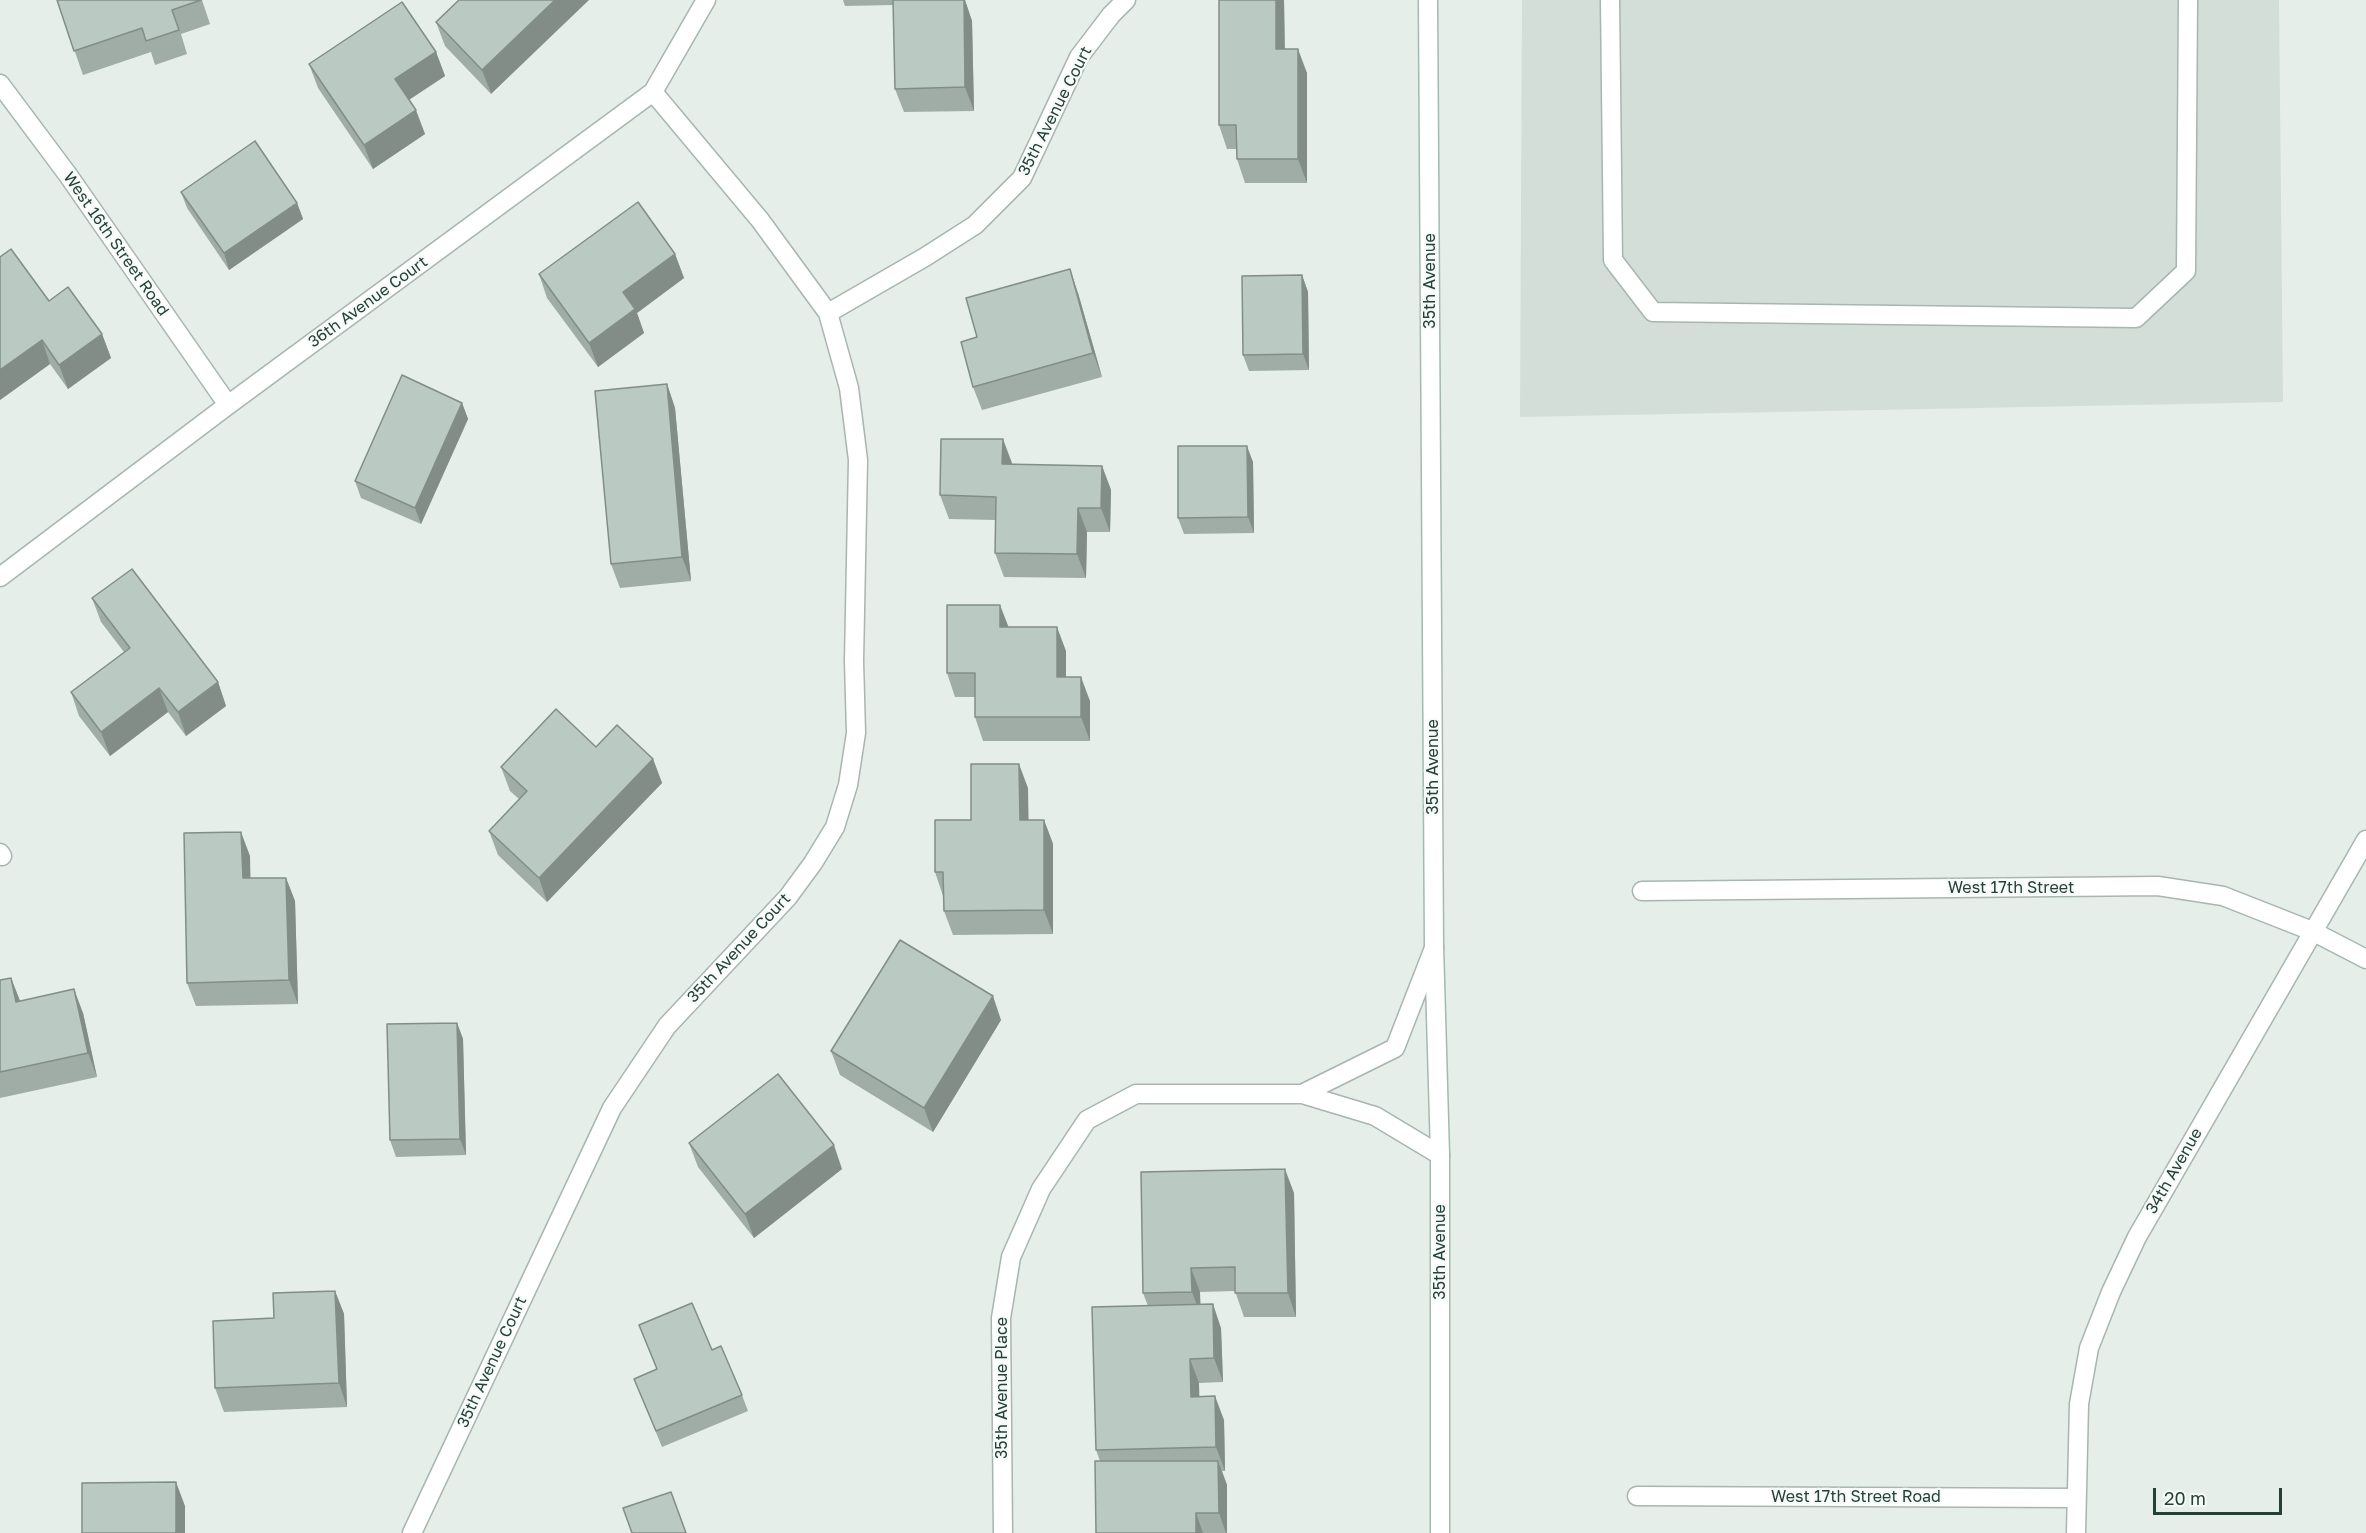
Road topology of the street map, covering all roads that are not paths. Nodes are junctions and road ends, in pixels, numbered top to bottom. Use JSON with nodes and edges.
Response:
{"nodes":[{"id":1,"x":706,"y":0,"type":"edge"},
{"id":2,"x":1126,"y":0,"type":"edge"},
{"id":3,"x":1428,"y":0,"type":"edge"},
{"id":4,"x":1610,"y":0,"type":"edge"},
{"id":5,"x":2188,"y":0,"type":"edge"},
{"id":6,"x":0,"y":84,"type":"edge"},
{"id":7,"x":653,"y":92,"type":"junction"},
{"id":8,"x":828,"y":313,"type":"junction"},
{"id":9,"x":228,"y":405,"type":"junction"},
{"id":10,"x":0,"y":577,"type":"edge"},
{"id":11,"x":2366,"y":840,"type":"edge"},
{"id":12,"x":1641,"y":891,"type":"dead end"},
{"id":13,"x":2312,"y":931,"type":"junction"},
{"id":14,"x":1434,"y":946,"type":"junction"},
{"id":15,"x":2366,"y":959,"type":"edge"},
{"id":16,"x":1302,"y":1094,"type":"junction"},
{"id":17,"x":1440,"y":1155,"type":"junction"},
{"id":18,"x":1637,"y":1496,"type":"dead end"},
{"id":19,"x":2076,"y":1498,"type":"junction"},
{"id":20,"x":412,"y":1533,"type":"edge"},
{"id":21,"x":1003,"y":1533,"type":"edge"},
{"id":22,"x":1440,"y":1533,"type":"edge"},
{"id":23,"x":2076,"y":1533,"type":"edge"}],
"edges":[{"from":1,"to":7,"type":"street","name":"36th Avenue Court"},
{"from":2,"to":8,"type":"street","name":"35th Avenue Court"},
{"from":3,"to":14,"type":"street","name":"35th Avenue"},
{"from":4,"to":5,"type":"street"},
{"from":6,"to":9,"type":"street","name":"West 16th Street Road"},
{"from":7,"to":8,"type":"street","name":"35th Avenue Court"},
{"from":7,"to":9,"type":"street","name":"36th Avenue Court"},
{"from":8,"to":20,"type":"street","name":"35th Avenue Court"},
{"from":9,"to":10,"type":"street","name":"36th Avenue Court"},
{"from":11,"to":13,"type":"street","name":"34th Avenue"},
{"from":12,"to":13,"type":"street","name":"West 17th Street"},
{"from":13,"to":15,"type":"street","name":"West 17th Street"},
{"from":13,"to":19,"type":"street","name":"34th Avenue"},
{"from":14,"to":16,"type":"street"},
{"from":14,"to":17,"type":"street","name":"35th Avenue"},
{"from":16,"to":17,"type":"street"},
{"from":16,"to":21,"type":"street","name":"35th Avenue Place"},
{"from":17,"to":22,"type":"street","name":"35th Avenue"},
{"from":18,"to":19,"type":"street","name":"West 17th Street Road"},
{"from":19,"to":23,"type":"street","name":"34th Avenue"}]}
